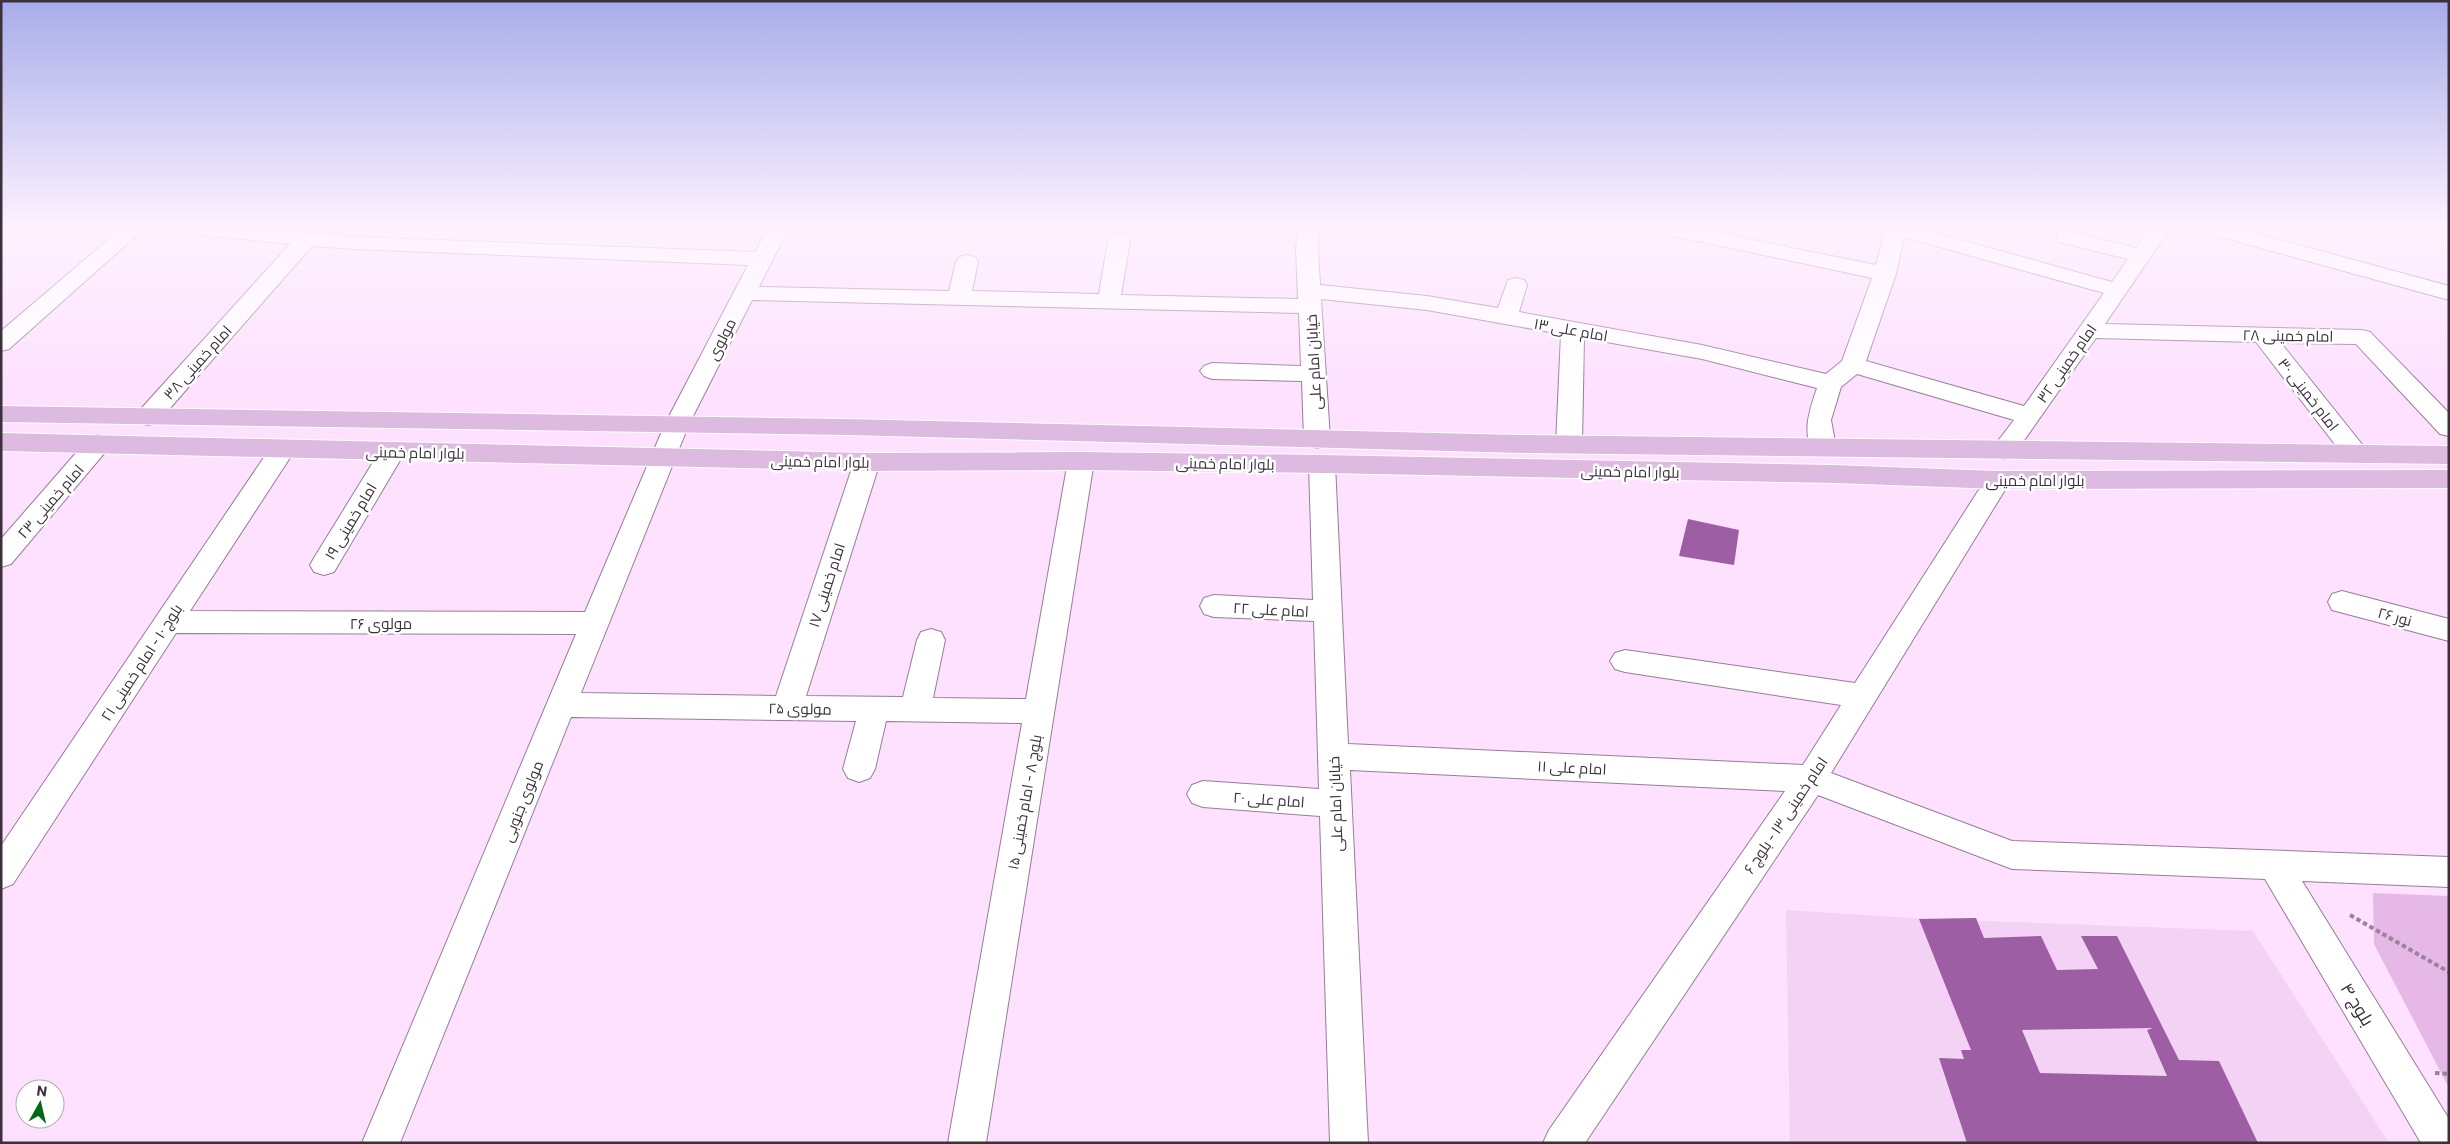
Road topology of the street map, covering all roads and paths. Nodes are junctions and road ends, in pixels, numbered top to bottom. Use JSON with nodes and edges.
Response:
{"nodes":[{"id":1,"x":73,"y":280,"type":"edge"},
{"id":2,"x":270,"y":280,"type":"edge"},
{"id":3,"x":751,"y":280,"type":"edge"},
{"id":4,"x":963,"y":280,"type":"edge"},
{"id":5,"x":1113,"y":280,"type":"edge"},
{"id":6,"x":1309,"y":280,"type":"edge"},
{"id":7,"x":1883,"y":280,"type":"edge"},
{"id":8,"x":2083,"y":280,"type":"edge"},
{"id":9,"x":2124,"y":280,"type":"edge"},
{"id":10,"x":2404,"y":280,"type":"edge"},
{"id":11,"x":1516,"y":286,"type":"dead end"},
{"id":12,"x":2117,"y":290,"type":"junction"},
{"id":13,"x":745,"y":293,"type":"junction"},
{"id":14,"x":2449,"y":293,"type":"edge"},
{"id":15,"x":959,"y":298,"type":"junction"},
{"id":16,"x":1310,"y":299,"type":"junction"},
{"id":17,"x":1109,"y":302,"type":"junction"},
{"id":18,"x":1506,"y":318,"type":"junction"},
{"id":19,"x":1573,"y":330,"type":"junction"},
{"id":20,"x":2088,"y":332,"type":"junction"},
{"id":21,"x":2263,"y":335,"type":"junction"},
{"id":22,"x":1,"y":344,"type":"edge"},
{"id":23,"x":1853,"y":365,"type":"junction"},
{"id":24,"x":1212,"y":371,"type":"dead end"},
{"id":25,"x":1314,"y":374,"type":"junction"},
{"id":26,"x":1830,"y":383,"type":"junction"},
{"id":27,"x":1,"y":414,"type":"edge"},
{"id":28,"x":2030,"y":416,"type":"junction"},
{"id":29,"x":148,"y":417,"type":"junction"},
{"id":30,"x":677,"y":424,"type":"junction"},
{"id":31,"x":2449,"y":428,"type":"edge"},
{"id":32,"x":1,"y":442,"type":"edge"},
{"id":33,"x":98,"y":444,"type":"junction"},
{"id":34,"x":1569,"y":444,"type":"junction"},
{"id":35,"x":1823,"y":448,"type":"junction"},
{"id":36,"x":282,"y":450,"type":"junction"},
{"id":37,"x":2004,"y":450,"type":"junction"},
{"id":38,"x":392,"y":452,"type":"junction"},
{"id":39,"x":1319,"y":452,"type":"junction"},
{"id":40,"x":2356,"y":454,"type":"junction"},
{"id":41,"x":2449,"y":455,"type":"edge"},
{"id":42,"x":664,"y":458,"type":"junction"},
{"id":43,"x":1081,"y":461,"type":"junction"},
{"id":44,"x":867,"y":462,"type":"junction"},
{"id":45,"x":2449,"y":479,"type":"edge"},
{"id":46,"x":1998,"y":480,"type":"junction"},
{"id":47,"x":1,"y":557,"type":"edge"},
{"id":48,"x":324,"y":565,"type":"dead end"},
{"id":49,"x":2342,"y":602,"type":"dead end"},
{"id":50,"x":1214,"y":606,"type":"dead end"},
{"id":51,"x":1328,"y":612,"type":"junction"},
{"id":52,"x":167,"y":622,"type":"junction"},
{"id":53,"x":596,"y":623,"type":"junction"},
{"id":54,"x":2449,"y":630,"type":"edge"},
{"id":55,"x":931,"y":640,"type":"dead end"},
{"id":56,"x":1625,"y":662,"type":"dead end"},
{"id":57,"x":1863,"y":696,"type":"junction"},
{"id":58,"x":561,"y":705,"type":"junction"},
{"id":59,"x":787,"y":708,"type":"junction"},
{"id":60,"x":874,"y":709,"type":"junction"},
{"id":61,"x":915,"y":709,"type":"junction"},
{"id":62,"x":1040,"y":711,"type":"junction"},
{"id":63,"x":1333,"y":756,"type":"junction"},
{"id":64,"x":859,"y":769,"type":"dead end"},
{"id":65,"x":1811,"y":779,"type":"junction"},
{"id":66,"x":1203,"y":794,"type":"dead end"},
{"id":67,"x":1335,"y":804,"type":"junction"},
{"id":68,"x":2274,"y":865,"type":"junction"},
{"id":69,"x":2449,"y":872,"type":"edge"},
{"id":70,"x":1,"y":874,"type":"edge"},
{"id":71,"x":2350,"y":915,"type":"dead end"},
{"id":72,"x":2449,"y":972,"type":"edge"},
{"id":73,"x":381,"y":1143,"type":"edge"},
{"id":74,"x":967,"y":1143,"type":"edge"},
{"id":75,"x":1349,"y":1143,"type":"edge"},
{"id":76,"x":1562,"y":1143,"type":"edge"},
{"id":77,"x":2442,"y":1143,"type":"edge"}],
"edges":[{"from":1,"to":22,"type":"street"},
{"from":2,"to":29,"type":"street","name":"امام خمینی ۳۸"},
{"from":3,"to":13,"type":"street","name":"مولوی"},
{"from":4,"to":15,"type":"street"},
{"from":5,"to":17,"type":"street"},
{"from":6,"to":16,"type":"street","name":"خیابان امام علی"},
{"from":7,"to":23,"type":"street"},
{"from":8,"to":12,"type":"street"},
{"from":9,"to":12,"type":"street","name":"امام خمینی ۳۲"},
{"from":10,"to":14,"type":"street"},
{"from":11,"to":18,"type":"street"},
{"from":12,"to":20,"type":"street","name":"امام خمینی ۳۲"},
{"from":13,"to":15,"type":"street","name":"امام علی ۱۳"},
{"from":13,"to":30,"type":"street","name":"مولوی"},
{"from":15,"to":17,"type":"street","name":"امام علی ۱۳"},
{"from":16,"to":17,"type":"street","name":"امام علی ۱۳"},
{"from":16,"to":18,"type":"street","name":"امام علی ۱۳"},
{"from":16,"to":25,"type":"street","name":"خیابان امام علی"},
{"from":18,"to":19,"type":"street","name":"امام علی ۱۳"},
{"from":19,"to":26,"type":"street","name":"امام علی ۱۳"},
{"from":19,"to":34,"type":"street"},
{"from":20,"to":21,"type":"street","name":"امام خمینی ۲۸"},
{"from":20,"to":28,"type":"street","name":"امام خمینی ۳۲"},
{"from":21,"to":31,"type":"street","name":"امام خمینی ۲۸"},
{"from":21,"to":40,"type":"street","name":"امام خمینی ۳۰"},
{"from":23,"to":26,"type":"street"},
{"from":23,"to":28,"type":"street"},
{"from":24,"to":25,"type":"street"},
{"from":25,"to":39,"type":"street","name":"خیابان امام علی"},
{"from":26,"to":35,"type":"street"},
{"from":27,"to":29,"type":"main road","name":"بلوار امام خمینی"},
{"from":28,"to":37,"type":"street","name":"امام خمینی ۳۲"},
{"from":29,"to":30,"type":"main road","name":"بلوار امام خمینی"},
{"from":30,"to":39,"type":"main road","name":"بلوار امام خمینی"},
{"from":30,"to":42,"type":"street","name":"مولوی"},
{"from":32,"to":33,"type":"main road","name":"بلوار امام خمینی"},
{"from":33,"to":36,"type":"main road","name":"بلوار امام خمینی"},
{"from":33,"to":47,"type":"street","name":"امام خمینی ۲۳"},
{"from":34,"to":35,"type":"main road","name":"بلوار امام خمینی"},
{"from":34,"to":39,"type":"main road","name":"بلوار امام خمینی"},
{"from":35,"to":37,"type":"main road","name":"بلوار امام خمینی"},
{"from":36,"to":38,"type":"main road","name":"بلوار امام خمینی"},
{"from":36,"to":52,"type":"street","name":"بلوچ ۱۰ - امام خمینی ۲۱"},
{"from":37,"to":40,"type":"main road","name":"بلوار امام خمینی"},
{"from":38,"to":42,"type":"main road","name":"بلوار امام خمینی"},
{"from":38,"to":48,"type":"street","name":"امام خمینی ۱۹"},
{"from":39,"to":43,"type":"main road","name":"بلوار امام خمینی"},
{"from":39,"to":46,"type":"main road","name":"بلوار امام خمینی"},
{"from":39,"to":51,"type":"street","name":"خیابان امام علی"},
{"from":40,"to":41,"type":"main road","name":"بلوار امام خمینی"},
{"from":42,"to":44,"type":"main road","name":"بلوار امام خمینی"},
{"from":42,"to":53,"type":"street","name":"مولوی جنوبی"},
{"from":43,"to":44,"type":"main road","name":"بلوار امام خمینی"},
{"from":43,"to":62,"type":"street","name":"بلوچ ۸ - امام خمینی ۱۵"},
{"from":44,"to":59,"type":"street","name":"امام خمینی ۱۷"},
{"from":45,"to":46,"type":"main road","name":"بلوار امام خمینی"},
{"from":46,"to":57,"type":"street","name":"امام خمینی ۱۳ - بلوچ ۶"},
{"from":49,"to":54,"type":"street","name":"نور ۲۶"},
{"from":50,"to":51,"type":"street","name":"امام علی ۲۲"},
{"from":51,"to":63,"type":"street","name":"خیابان امام علی"},
{"from":52,"to":53,"type":"street","name":"مولوی ۲۶"},
{"from":52,"to":70,"type":"street","name":"بلوچ ۱۰ - امام خمینی ۲۱"},
{"from":53,"to":58,"type":"street","name":"مولوی جنوبی"},
{"from":55,"to":61,"type":"street"},
{"from":56,"to":57,"type":"street"},
{"from":57,"to":65,"type":"street","name":"امام خمینی ۱۳ - بلوچ ۶"},
{"from":58,"to":59,"type":"street","name":"مولوی ۲۵"},
{"from":58,"to":73,"type":"street","name":"مولوی جنوبی"},
{"from":59,"to":60,"type":"street","name":"مولوی ۲۵"},
{"from":60,"to":61,"type":"street","name":"مولوی ۲۵"},
{"from":60,"to":64,"type":"street"},
{"from":61,"to":62,"type":"street","name":"مولوی ۲۵"},
{"from":62,"to":74,"type":"street","name":"بلوچ ۸ - امام خمینی ۱۵"},
{"from":63,"to":65,"type":"street","name":"امام علی ۱۱"},
{"from":63,"to":67,"type":"street","name":"خیابان امام علی"},
{"from":65,"to":68,"type":"street","name":"امام علی ۱۱"},
{"from":65,"to":76,"type":"street","name":"امام خمینی ۱۳ - بلوچ ۶"},
{"from":66,"to":67,"type":"street","name":"امام علی ۲۰"},
{"from":67,"to":75,"type":"street","name":"خیابان امام علی"},
{"from":68,"to":69,"type":"street","name":"امام علی ۱۱"},
{"from":68,"to":77,"type":"street","name":"بلوچ ۴"},
{"from":71,"to":72,"type":"path"}]}
